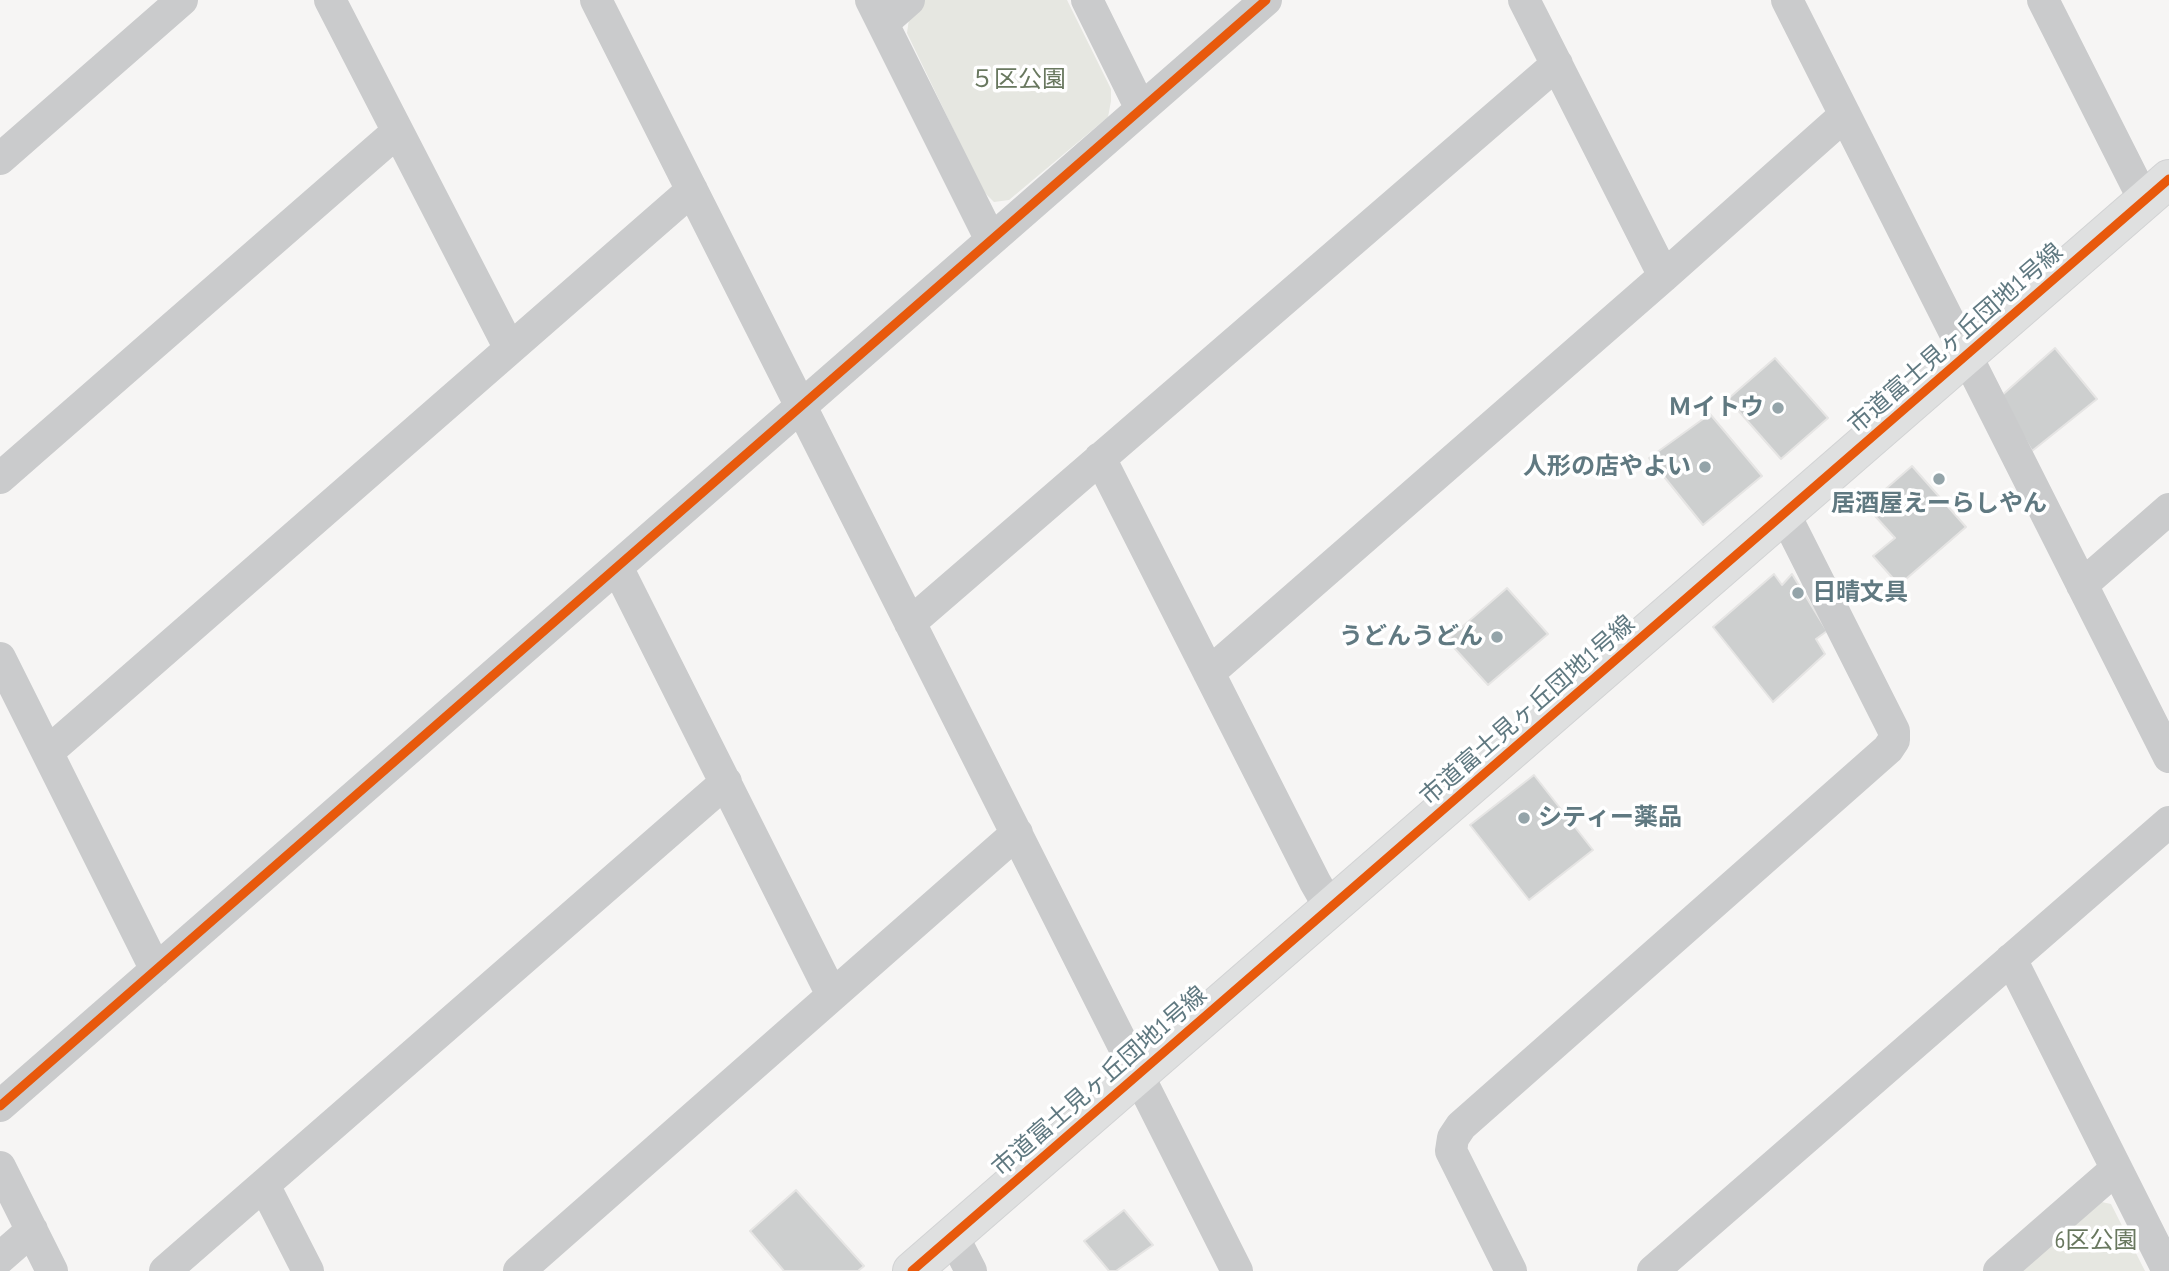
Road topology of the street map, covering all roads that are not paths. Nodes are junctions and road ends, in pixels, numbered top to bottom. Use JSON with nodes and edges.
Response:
{"nodes":[{"id":1,"x":182,"y":0,"type":"edge"},
{"id":2,"x":330,"y":0,"type":"edge"},
{"id":3,"x":596,"y":0,"type":"edge"},
{"id":4,"x":909,"y":0,"type":"edge"},
{"id":5,"x":1087,"y":0,"type":"edge"},
{"id":6,"x":1265,"y":0,"type":"edge"},
{"id":7,"x":1524,"y":0,"type":"edge"},
{"id":8,"x":1787,"y":0,"type":"edge"},
{"id":9,"x":2043,"y":0,"type":"edge"},
{"id":10,"x":877,"y":11,"type":"edge"},
{"id":11,"x":1557,"y":64,"type":"junction"},
{"id":12,"x":1141,"y":109,"type":"junction"},
{"id":13,"x":1845,"y":115,"type":"junction"},
{"id":14,"x":397,"y":132,"type":"junction"},
{"id":15,"x":0,"y":159,"type":"edge"},
{"id":16,"x":2157,"y":190,"type":"edge"},
{"id":17,"x":692,"y":191,"type":"junction"},
{"id":18,"x":991,"y":240,"type":"junction"},
{"id":19,"x":1664,"y":276,"type":"junction"},
{"id":20,"x":510,"y":349,"type":"junction"},
{"id":21,"x":1967,"y":354,"type":"junction"},
{"id":22,"x":801,"y":406,"type":"junction"},
{"id":23,"x":1100,"y":458,"type":"junction"},
{"id":24,"x":0,"y":478,"type":"edge"},
{"id":25,"x":2169,"y":509,"type":"edge"},
{"id":26,"x":1784,"y":513,"type":"junction"},
{"id":27,"x":617,"y":567,"type":"junction"},
{"id":28,"x":2082,"y":584,"type":"junction"},
{"id":29,"x":910,"y":623,"type":"junction"},
{"id":30,"x":0,"y":658,"type":"edge"},
{"id":31,"x":1209,"y":673,"type":"junction"},
{"id":32,"x":48,"y":752,"type":"junction"},
{"id":33,"x":2169,"y":757,"type":"edge"},
{"id":34,"x":726,"y":782,"type":"junction"},
{"id":35,"x":2169,"y":822,"type":"edge"},
{"id":36,"x":1017,"y":834,"type":"junction"},
{"id":37,"x":1330,"y":908,"type":"junction"},
{"id":38,"x":2011,"y":959,"type":"junction"},
{"id":39,"x":156,"y":970,"type":"junction"},
{"id":40,"x":832,"y":995,"type":"junction"},
{"id":41,"x":1138,"y":1075,"type":"junction"},
{"id":42,"x":0,"y":1106,"type":"edge"},
{"id":43,"x":0,"y":1167,"type":"edge"},
{"id":44,"x":2116,"y":1169,"type":"junction"},
{"id":45,"x":264,"y":1185,"type":"junction"},
{"id":46,"x":32,"y":1230,"type":"junction"},
{"id":47,"x":953,"y":1236,"type":"junction"},
{"id":48,"x":0,"y":1258,"type":"edge"},
{"id":49,"x":52,"y":1271,"type":"edge"},
{"id":50,"x":165,"y":1271,"type":"edge"},
{"id":51,"x":308,"y":1271,"type":"edge"},
{"id":52,"x":519,"y":1271,"type":"edge"},
{"id":53,"x":912,"y":1271,"type":"edge"},
{"id":54,"x":971,"y":1271,"type":"edge"},
{"id":55,"x":1237,"y":1271,"type":"edge"},
{"id":56,"x":1511,"y":1271,"type":"edge"},
{"id":57,"x":1653,"y":1271,"type":"edge"},
{"id":58,"x":1999,"y":1271,"type":"edge"},
{"id":59,"x":2168,"y":1271,"type":"edge"}],
"edges":[{"from":1,"to":15,"type":"street"},
{"from":2,"to":14,"type":"street"},
{"from":3,"to":17,"type":"street"},
{"from":4,"to":10,"type":"street"},
{"from":5,"to":12,"type":"street"},
{"from":6,"to":12,"type":"street"},
{"from":7,"to":11,"type":"street"},
{"from":8,"to":13,"type":"street"},
{"from":9,"to":16,"type":"street"},
{"from":10,"to":18,"type":"street"},
{"from":11,"to":19,"type":"street"},
{"from":11,"to":23,"type":"street"},
{"from":12,"to":18,"type":"street"},
{"from":13,"to":19,"type":"street"},
{"from":13,"to":21,"type":"street"},
{"from":14,"to":20,"type":"street"},
{"from":14,"to":24,"type":"street"},
{"from":16,"to":21,"type":"street","name":"市道富士見ヶ丘団地1号線"},
{"from":17,"to":20,"type":"street"},
{"from":17,"to":22,"type":"street"},
{"from":18,"to":22,"type":"street"},
{"from":19,"to":31,"type":"street"},
{"from":20,"to":32,"type":"street"},
{"from":21,"to":26,"type":"street","name":"市道富士見ヶ丘団地1号線"},
{"from":21,"to":28,"type":"street"},
{"from":22,"to":27,"type":"street"},
{"from":22,"to":29,"type":"street"},
{"from":23,"to":29,"type":"street"},
{"from":23,"to":31,"type":"street"},
{"from":25,"to":28,"type":"street"},
{"from":26,"to":37,"type":"street","name":"市道富士見ヶ丘団地1号線"},
{"from":26,"to":56,"type":"street"},
{"from":27,"to":34,"type":"street"},
{"from":27,"to":39,"type":"street"},
{"from":28,"to":33,"type":"street"},
{"from":29,"to":36,"type":"street"},
{"from":30,"to":32,"type":"street"},
{"from":31,"to":37,"type":"street"},
{"from":32,"to":39,"type":"street"},
{"from":34,"to":40,"type":"street"},
{"from":34,"to":45,"type":"street"},
{"from":35,"to":38,"type":"street"},
{"from":36,"to":40,"type":"street"},
{"from":36,"to":41,"type":"street"},
{"from":37,"to":41,"type":"street","name":"市道富士見ヶ丘団地1号線"},
{"from":38,"to":44,"type":"street"},
{"from":38,"to":57,"type":"street"},
{"from":39,"to":42,"type":"street"},
{"from":40,"to":52,"type":"street"},
{"from":41,"to":47,"type":"street","name":"市道富士見ヶ丘団地1号線"},
{"from":41,"to":55,"type":"street"},
{"from":43,"to":46,"type":"street"},
{"from":44,"to":58,"type":"street"},
{"from":44,"to":59,"type":"street"},
{"from":45,"to":50,"type":"street"},
{"from":45,"to":51,"type":"street"},
{"from":46,"to":48,"type":"street"},
{"from":46,"to":49,"type":"street"},
{"from":47,"to":53,"type":"street","name":"市道富士見ヶ丘団地1号線"},
{"from":47,"to":54,"type":"street"}]}
